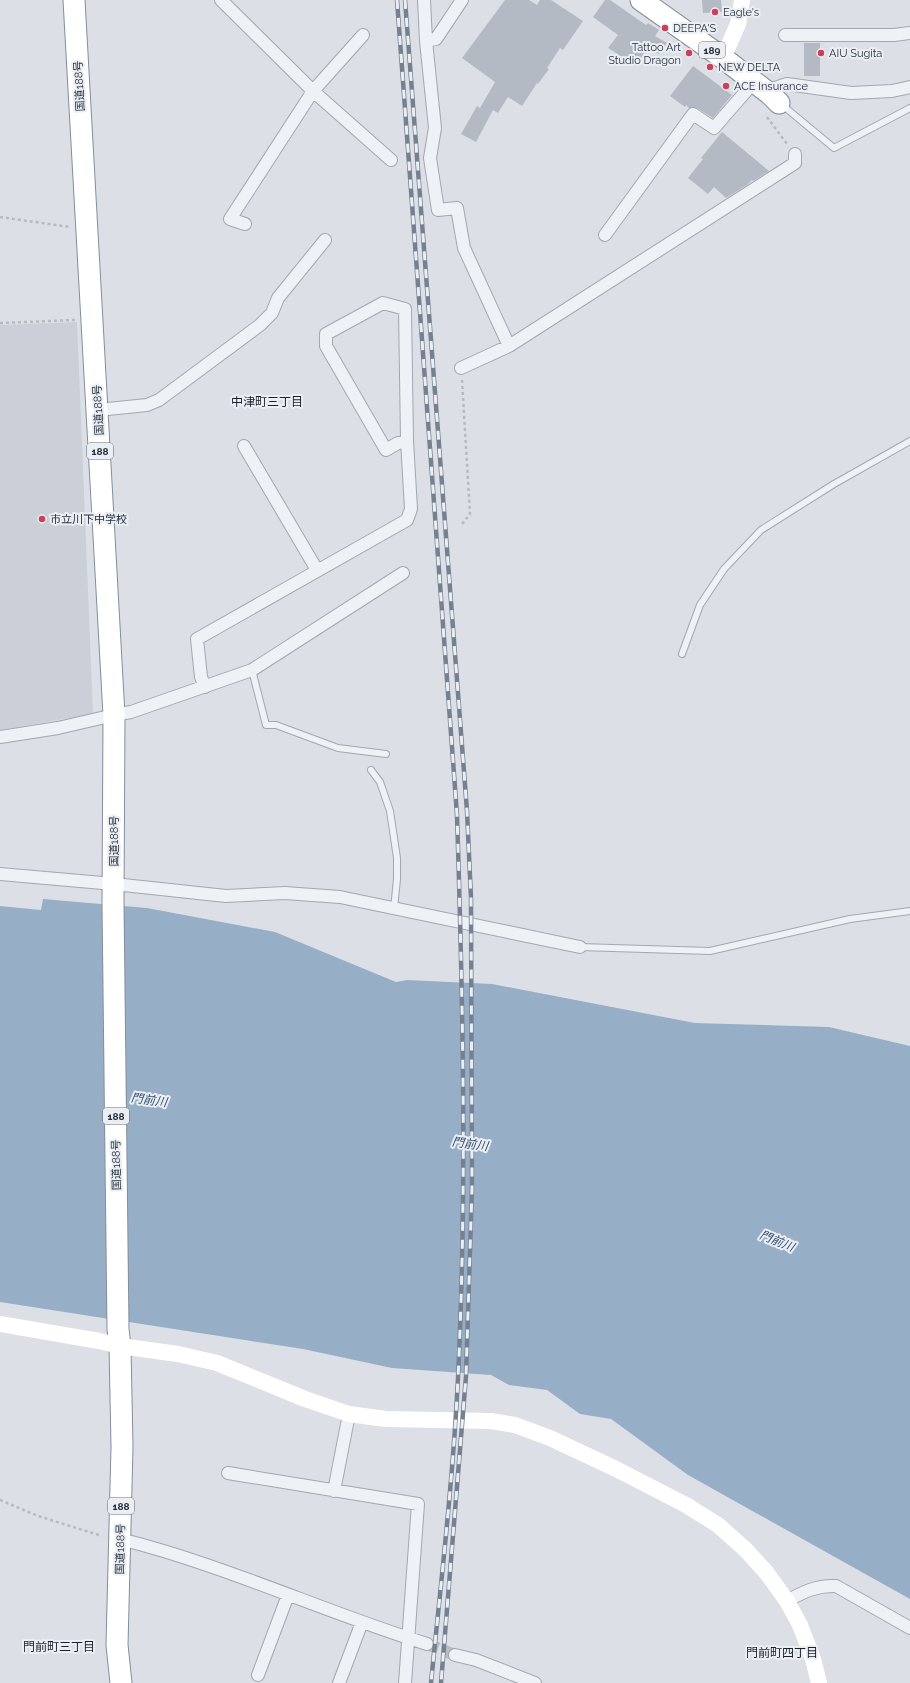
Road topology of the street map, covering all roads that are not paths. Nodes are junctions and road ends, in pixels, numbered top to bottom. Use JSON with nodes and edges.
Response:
{"nodes":[{"id":1,"x":74,"y":0,"type":"edge"},
{"id":2,"x":221,"y":0,"type":"edge"},
{"id":3,"x":424,"y":0,"type":"edge"},
{"id":4,"x":462,"y":0,"type":"edge"},
{"id":5,"x":641,"y":0,"type":"edge"},
{"id":6,"x":742,"y":0,"type":"edge"},
{"id":7,"x":910,"y":33,"type":"edge"},
{"id":8,"x":363,"y":35,"type":"dead end"},
{"id":9,"x":785,"y":35,"type":"dead end"},
{"id":10,"x":426,"y":41,"type":"junction"},
{"id":11,"x":723,"y":58,"type":"junction"},
{"id":12,"x":910,"y":87,"type":"edge"},
{"id":13,"x":313,"y":91,"type":"junction"},
{"id":14,"x":767,"y":98,"type":"junction"},
{"id":15,"x":910,"y":108,"type":"edge"},
{"id":16,"x":795,"y":154,"type":"road end"},
{"id":17,"x":391,"y":160,"type":"dead end"},
{"id":18,"x":245,"y":224,"type":"dead end"},
{"id":19,"x":605,"y":235,"type":"dead end"},
{"id":20,"x":325,"y":240,"type":"dead end"},
{"id":21,"x":509,"y":346,"type":"junction"},
{"id":22,"x":461,"y":368,"type":"road end"},
{"id":23,"x":98,"y":410,"type":"junction"},
{"id":24,"x":407,"y":441,"type":"junction"},
{"id":25,"x":910,"y":441,"type":"edge"},
{"id":26,"x":244,"y":446,"type":"dead end"},
{"id":27,"x":316,"y":570,"type":"junction"},
{"id":28,"x":403,"y":573,"type":"dead end"},
{"id":29,"x":682,"y":654,"type":"dead end"},
{"id":30,"x":252,"y":670,"type":"junction"},
{"id":31,"x":205,"y":687,"type":"junction"},
{"id":32,"x":114,"y":715,"type":"junction"},
{"id":33,"x":0,"y":737,"type":"edge"},
{"id":34,"x":386,"y":754,"type":"dead end"},
{"id":35,"x":371,"y":770,"type":"dead end"},
{"id":36,"x":0,"y":874,"type":"edge"},
{"id":37,"x":114,"y":894,"type":"junction"},
{"id":38,"x":394,"y":908,"type":"junction"},
{"id":39,"x":910,"y":911,"type":"edge"},
{"id":40,"x":580,"y":947,"type":"joint"},
{"id":41,"x":0,"y":1324,"type":"edge"},
{"id":42,"x":119,"y":1338,"type":"junction"},
{"id":43,"x":349,"y":1414,"type":"junction"},
{"id":44,"x":228,"y":1473,"type":"dead end"},
{"id":45,"x":334,"y":1491,"type":"junction"},
{"id":46,"x":120,"y":1539,"type":"junction"},
{"id":47,"x":288,"y":1595,"type":"junction"},
{"id":48,"x":787,"y":1601,"type":"junction"},
{"id":49,"x":362,"y":1622,"type":"junction"},
{"id":50,"x":910,"y":1628,"type":"edge"},
{"id":51,"x":408,"y":1638,"type":"junction"},
{"id":52,"x":427,"y":1644,"type":"tunnel mouth"},
{"id":53,"x":455,"y":1655,"type":"tunnel mouth"},
{"id":54,"x":258,"y":1675,"type":"dead end"},
{"id":55,"x":121,"y":1683,"type":"edge"},
{"id":56,"x":339,"y":1683,"type":"edge"},
{"id":57,"x":404,"y":1683,"type":"edge"},
{"id":58,"x":535,"y":1683,"type":"edge"},
{"id":59,"x":819,"y":1683,"type":"edge"}],
"edges":[{"from":1,"to":23,"type":"highway","name":"国道188号","number":"188"},
{"from":2,"to":13,"type":"street"},
{"from":3,"to":10,"type":"street"},
{"from":4,"to":10,"type":"street"},
{"from":5,"to":11,"type":"highway","number":"189"},
{"from":6,"to":11,"type":"street"},
{"from":7,"to":9,"type":"street"},
{"from":8,"to":13,"type":"street"},
{"from":10,"to":21,"type":"street"},
{"from":11,"to":14,"type":"highway","number":"189"},
{"from":12,"to":14,"type":"street"},
{"from":13,"to":17,"type":"street"},
{"from":13,"to":18,"type":"street"},
{"from":14,"to":15,"type":"lane"},
{"from":14,"to":19,"type":"street"},
{"from":16,"to":21,"type":"street"},
{"from":20,"to":23,"type":"street"},
{"from":21,"to":22,"type":"street"},
{"from":23,"to":32,"type":"highway","name":"国道188号","number":"188"},
{"from":24,"to":24,"type":"street"},
{"from":24,"to":27,"type":"street"},
{"from":25,"to":29,"type":"lane"},
{"from":26,"to":27,"type":"street"},
{"from":27,"to":31,"type":"street"},
{"from":28,"to":30,"type":"street"},
{"from":30,"to":31,"type":"street"},
{"from":30,"to":34,"type":"lane"},
{"from":31,"to":32,"type":"street"},
{"from":32,"to":33,"type":"street"},
{"from":32,"to":37,"type":"highway","name":"国道188号","number":"188"},
{"from":35,"to":38,"type":"lane"},
{"from":36,"to":37,"type":"street"},
{"from":37,"to":38,"type":"street"},
{"from":37,"to":42,"type":"highway","name":"国道188号","number":"188"},
{"from":38,"to":40,"type":"street"},
{"from":39,"to":40,"type":"lane"},
{"from":41,"to":42,"type":"street"},
{"from":42,"to":43,"type":"street"},
{"from":42,"to":46,"type":"highway","name":"国道188号","number":"188"},
{"from":43,"to":45,"type":"street"},
{"from":43,"to":48,"type":"street"},
{"from":44,"to":45,"type":"street"},
{"from":45,"to":51,"type":"street"},
{"from":46,"to":47,"type":"street"},
{"from":46,"to":55,"type":"highway","name":"国道188号","number":"188"},
{"from":47,"to":49,"type":"street"},
{"from":47,"to":54,"type":"street"},
{"from":48,"to":50,"type":"street"},
{"from":48,"to":59,"type":"street"},
{"from":49,"to":51,"type":"street"},
{"from":49,"to":56,"type":"street"},
{"from":51,"to":52,"type":"street"},
{"from":51,"to":57,"type":"street"},
{"from":53,"to":58,"type":"street"}]}
